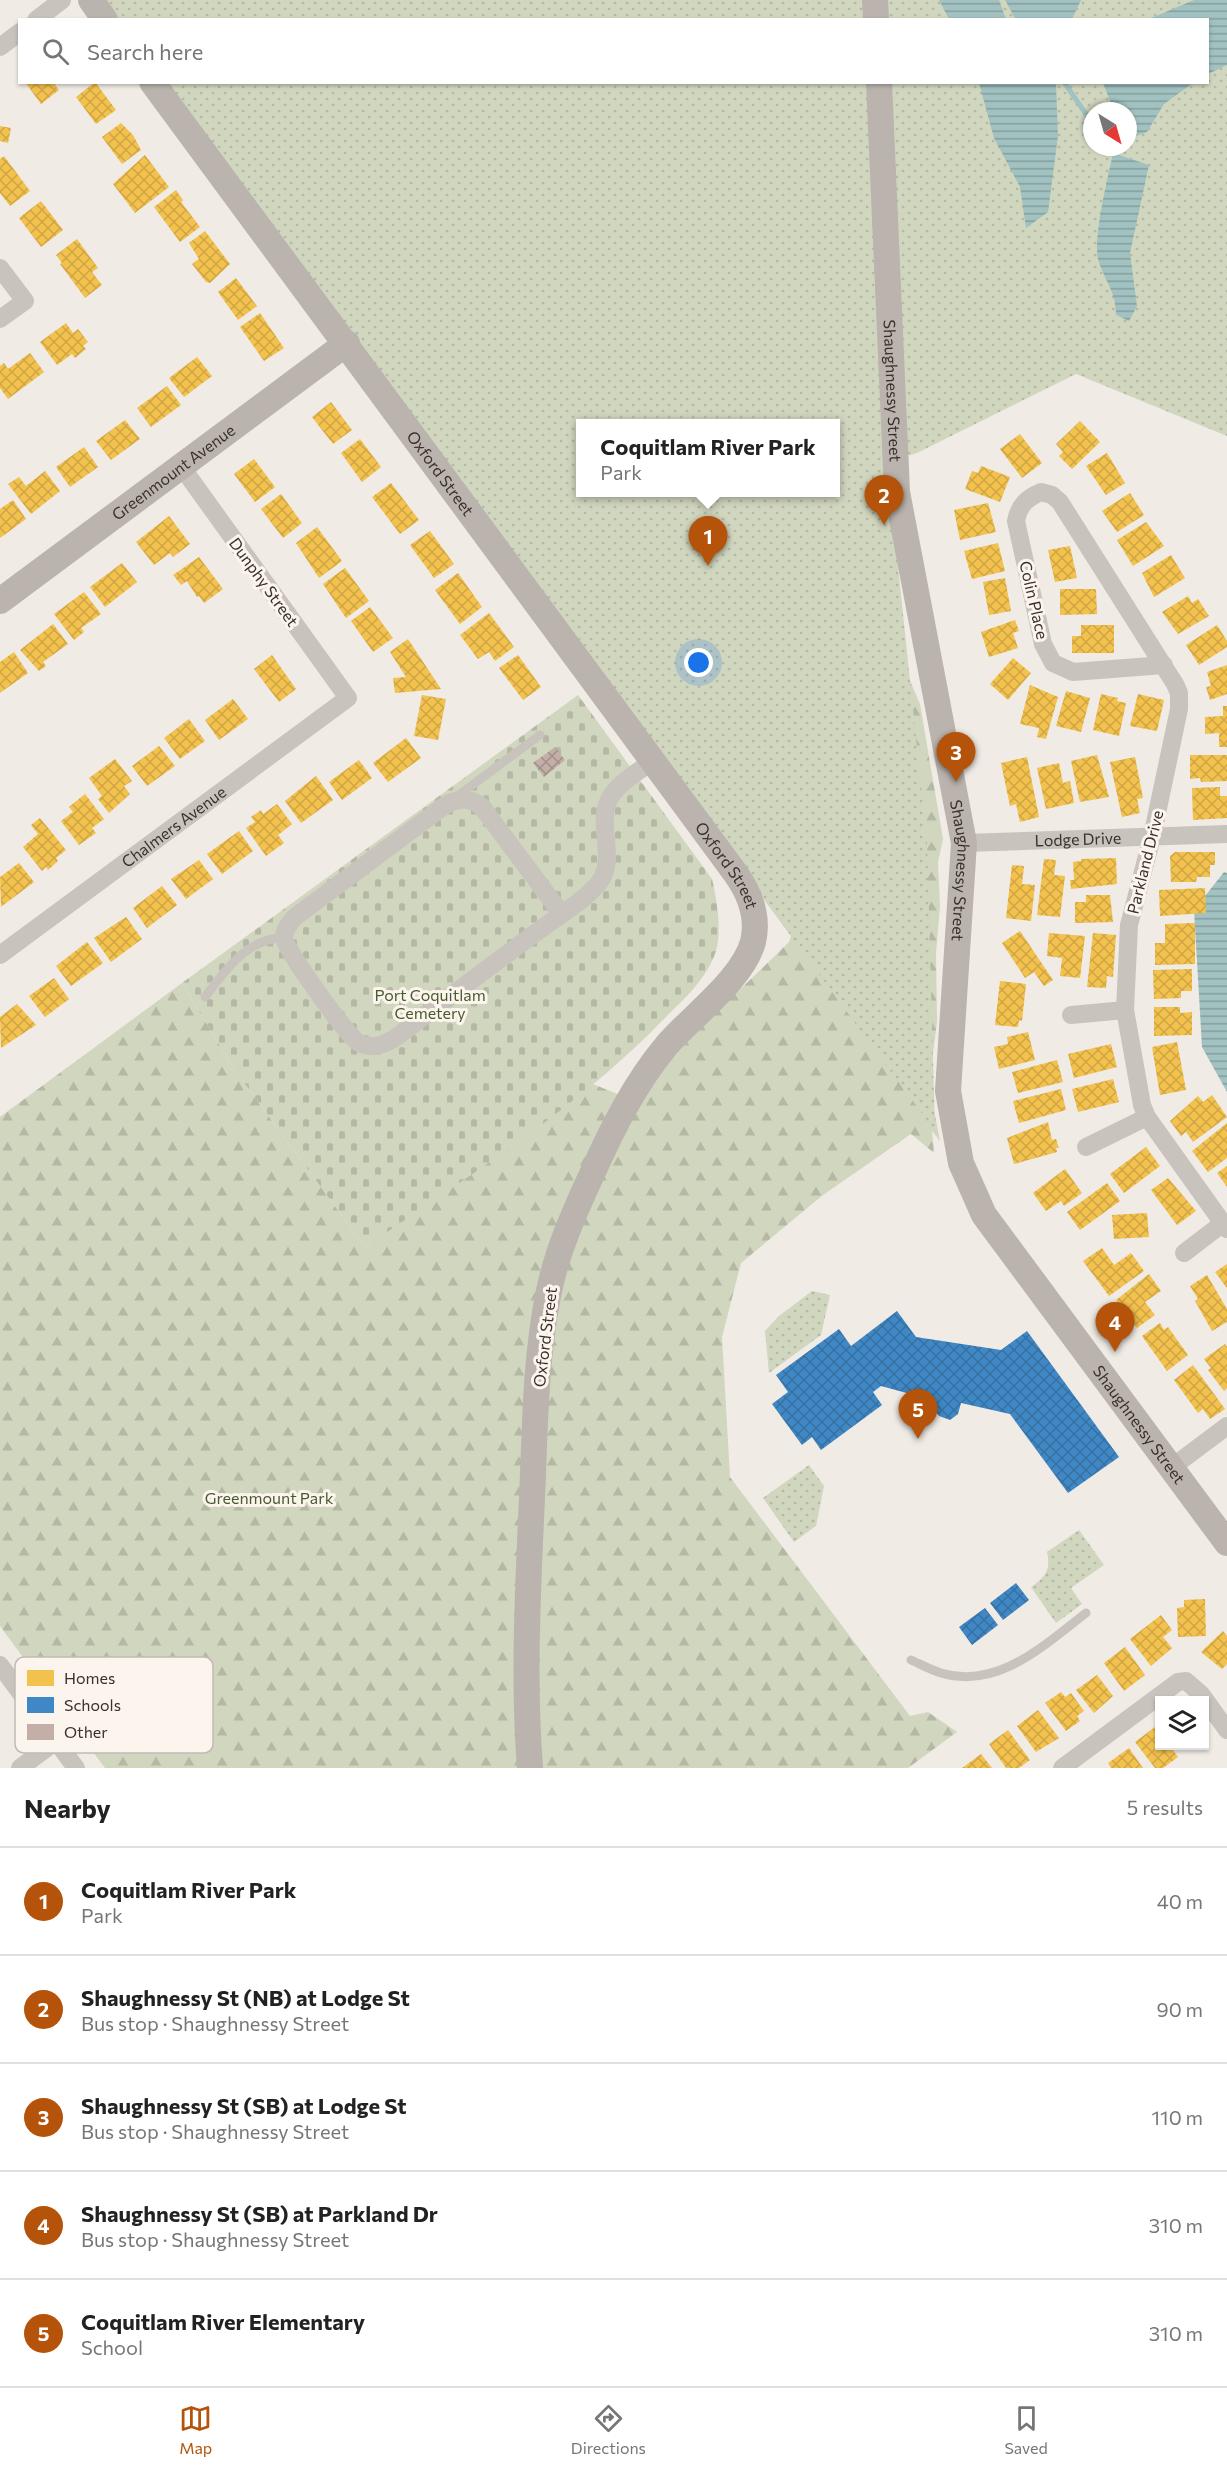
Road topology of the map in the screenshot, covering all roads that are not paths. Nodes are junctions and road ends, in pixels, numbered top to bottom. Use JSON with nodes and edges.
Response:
{"nodes":[{"id":1,"x":62,"y":0,"type":"edge"},
{"id":2,"x":91,"y":0,"type":"edge"},
{"id":3,"x":875,"y":0,"type":"edge"},
{"id":4,"x":39,"y":18,"type":"edge"},
{"id":5,"x":104,"y":18,"type":"edge"},
{"id":6,"x":876,"y":18,"type":"edge"},
{"id":7,"x":18,"y":34,"type":"edge"},
{"id":8,"x":0,"y":47,"type":"edge"},
{"id":9,"x":153,"y":84,"type":"edge"},
{"id":10,"x":879,"y":84,"type":"edge"},
{"id":11,"x":0,"y":268,"type":"edge"},
{"id":12,"x":0,"y":319,"type":"edge"},
{"id":13,"x":347,"y":343,"type":"junction"},
{"id":14,"x":181,"y":466,"type":"junction"},
{"id":15,"x":1060,"y":502,"type":"joint"},
{"id":16,"x":0,"y":601,"type":"edge"},
{"id":17,"x":1164,"y":664,"type":"junction"},
{"id":18,"x":348,"y":698,"type":"joint"},
{"id":19,"x":540,"y":735,"type":"dead end"},
{"id":20,"x":653,"y":761,"type":"junction"},
{"id":21,"x":444,"y":806,"type":"junction"},
{"id":22,"x":1227,"y":834,"type":"edge"},
{"id":23,"x":1152,"y":837,"type":"junction"},
{"id":24,"x":964,"y":843,"type":"junction"},
{"id":25,"x":561,"y":913,"type":"junction"},
{"id":26,"x":284,"y":938,"type":"junction"},
{"id":27,"x":0,"y":955,"type":"edge"},
{"id":28,"x":205,"y":997,"type":"dead end"},
{"id":29,"x":1125,"y":1010,"type":"junction"},
{"id":30,"x":1071,"y":1015,"type":"dead end"},
{"id":31,"x":1147,"y":1117,"type":"junction"},
{"id":32,"x":1086,"y":1147,"type":"dead end"},
{"id":33,"x":1225,"y":1226,"type":"edge"},
{"id":34,"x":1184,"y":1253,"type":"dead end"},
{"id":35,"x":1227,"y":1426,"type":"edge"},
{"id":36,"x":1171,"y":1468,"type":"junction"},
{"id":37,"x":1227,"y":1543,"type":"edge"},
{"id":38,"x":1086,"y":1613,"type":"dead end"},
{"id":39,"x":911,"y":1660,"type":"dead end"},
{"id":40,"x":0,"y":1665,"type":"edge"},
{"id":41,"x":15,"y":1685,"type":"edge"},
{"id":42,"x":1227,"y":1730,"type":"edge"},
{"id":43,"x":40,"y":1753,"type":"edge"},
{"id":44,"x":65,"y":1753,"type":"edge"},
{"id":45,"x":20,"y":1768,"type":"edge"},
{"id":46,"x":76,"y":1768,"type":"edge"},
{"id":47,"x":530,"y":1768,"type":"edge"},
{"id":48,"x":1062,"y":1768,"type":"edge"}],
"edges":[{"from":1,"to":4,"type":"street"},
{"from":2,"to":5,"type":"street"},
{"from":3,"to":6,"type":"street"},
{"from":7,"to":8,"type":"street"},
{"from":9,"to":13,"type":"street","name":"Oxford Street"},
{"from":10,"to":24,"type":"street","name":"Shaughnessy Street"},
{"from":11,"to":12,"type":"street"},
{"from":13,"to":14,"type":"street","name":"Greenmount Avenue"},
{"from":13,"to":20,"type":"street","name":"Oxford Street"},
{"from":14,"to":16,"type":"street","name":"Greenmount Avenue"},
{"from":14,"to":18,"type":"street","name":"Dunphy Street"},
{"from":15,"to":17,"type":"street","name":"Parkland Drive"},
{"from":15,"to":17,"type":"street","name":"Colin Place"},
{"from":17,"to":23,"type":"street","name":"Parkland Drive"},
{"from":18,"to":27,"type":"street","name":"Chalmers Avenue"},
{"from":19,"to":21,"type":"lane"},
{"from":20,"to":25,"type":"street"},
{"from":20,"to":47,"type":"street","name":"Oxford Street"},
{"from":21,"to":25,"type":"street"},
{"from":21,"to":26,"type":"street"},
{"from":22,"to":23,"type":"street","name":"Lodge Drive"},
{"from":23,"to":24,"type":"street","name":"Lodge Drive"},
{"from":23,"to":29,"type":"street","name":"Parkland Drive"},
{"from":24,"to":36,"type":"street","name":"Shaughnessy Street"},
{"from":25,"to":26,"type":"street"},
{"from":26,"to":28,"type":"lane"},
{"from":29,"to":30,"type":"street"},
{"from":29,"to":31,"type":"street","name":"Parkland Drive"},
{"from":31,"to":32,"type":"street"},
{"from":31,"to":33,"type":"street","name":"Parkland Drive"},
{"from":33,"to":34,"type":"street"},
{"from":35,"to":36,"type":"street"},
{"from":36,"to":37,"type":"street","name":"Shaughnessy Street"},
{"from":38,"to":39,"type":"lane"},
{"from":40,"to":41,"type":"street"},
{"from":42,"to":48,"type":"street"},
{"from":43,"to":45,"type":"street"},
{"from":44,"to":46,"type":"street"}]}
